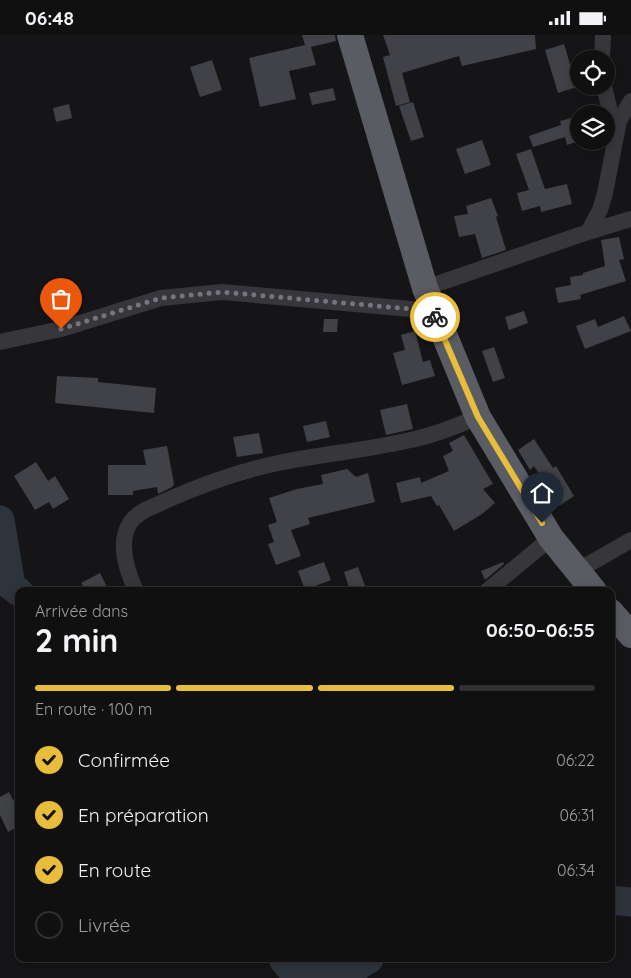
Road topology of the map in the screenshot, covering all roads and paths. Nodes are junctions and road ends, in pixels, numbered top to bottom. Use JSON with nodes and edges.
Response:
{"nodes":[{"id":1,"x":350,"y":35,"type":"edge"},
{"id":2,"x":603,"y":35,"type":"edge"},
{"id":3,"x":602,"y":50,"type":"edge"},
{"id":4,"x":631,"y":101,"type":"edge"},
{"id":5,"x":615,"y":133,"type":"edge"},
{"id":6,"x":612,"y":150,"type":"edge"},
{"id":7,"x":631,"y":219,"type":"edge"},
{"id":8,"x":588,"y":232,"type":"junction"},
{"id":9,"x":429,"y":299,"type":"junction"},
{"id":10,"x":0,"y":342,"type":"edge"},
{"id":11,"x":478,"y":417,"type":"junction"},
{"id":12,"x":551,"y":538,"type":"junction"},
{"id":13,"x":631,"y":540,"type":"edge"},
{"id":14,"x":577,"y":571,"type":"junction"},
{"id":15,"x":134,"y":587,"type":"edge"},
{"id":16,"x":492,"y":587,"type":"edge"},
{"id":17,"x":591,"y":587,"type":"edge"},
{"id":18,"x":615,"y":616,"type":"edge"},
{"id":19,"x":631,"y":635,"type":"edge"}],
"edges":[{"from":1,"to":9,"type":"highway"},
{"from":2,"to":3,"type":"street"},
{"from":4,"to":5,"type":"street"},
{"from":6,"to":8,"type":"street"},
{"from":7,"to":8,"type":"street"},
{"from":8,"to":9,"type":"street"},
{"from":9,"to":10,"type":"street"},
{"from":9,"to":11,"type":"highway"},
{"from":11,"to":12,"type":"highway"},
{"from":11,"to":15,"type":"street"},
{"from":12,"to":14,"type":"highway"},
{"from":12,"to":16,"type":"street"},
{"from":13,"to":14,"type":"street"},
{"from":14,"to":17,"type":"highway"},
{"from":18,"to":19,"type":"highway"}]}
